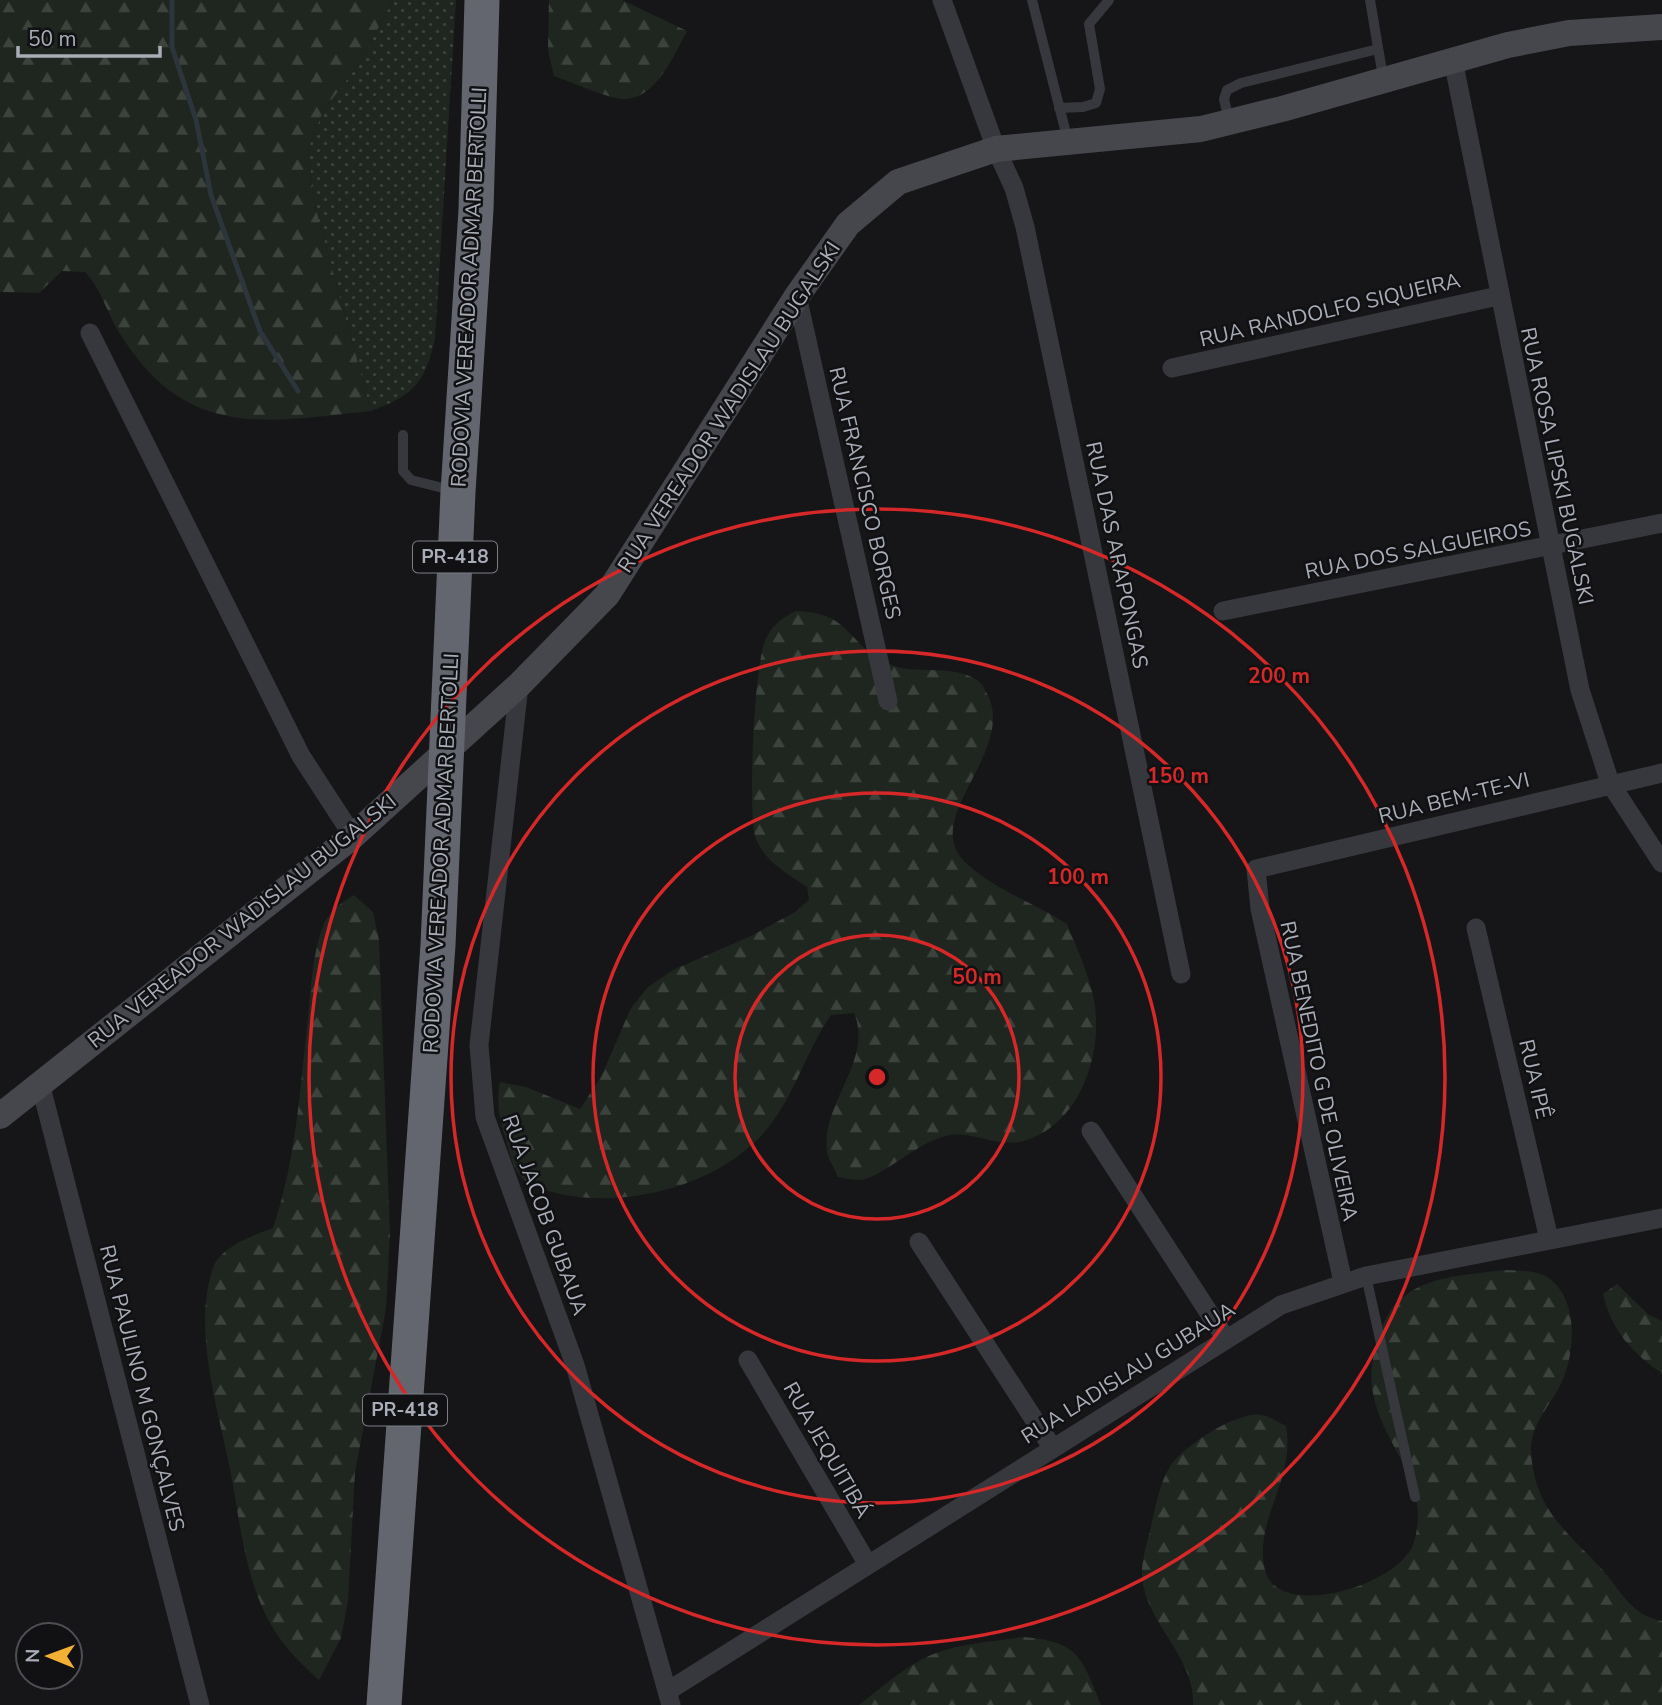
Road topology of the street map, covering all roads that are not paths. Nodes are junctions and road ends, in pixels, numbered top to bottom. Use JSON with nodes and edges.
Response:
{"nodes":[{"id":1,"x":482,"y":0,"type":"edge"},
{"id":2,"x":942,"y":0,"type":"edge"},
{"id":3,"x":1032,"y":0,"type":"edge"},
{"id":4,"x":1109,"y":0,"type":"edge"},
{"id":5,"x":1370,"y":0,"type":"edge"},
{"id":6,"x":1662,"y":27,"type":"edge"},
{"id":7,"x":1378,"y":49,"type":"junction"},
{"id":8,"x":1453,"y":61,"type":"junction"},
{"id":9,"x":1384,"y":81,"type":"junction"},
{"id":10,"x":1059,"y":108,"type":"junction"},
{"id":11,"x":1229,"y":121,"type":"junction"},
{"id":12,"x":1068,"y":142,"type":"junction"},
{"id":13,"x":996,"y":149,"type":"junction"},
{"id":14,"x":797,"y":296,"type":"junction"},
{"id":15,"x":1499,"y":296,"type":"junction"},
{"id":16,"x":90,"y":333,"type":"dead end"},
{"id":17,"x":1172,"y":368,"type":"dead end"},
{"id":18,"x":403,"y":435,"type":"dead end"},
{"id":19,"x":458,"y":492,"type":"junction"},
{"id":20,"x":1662,"y":523,"type":"edge"},
{"id":21,"x":1551,"y":547,"type":"junction"},
{"id":22,"x":1223,"y":611,"type":"dead end"},
{"id":23,"x":519,"y":685,"type":"junction"},
{"id":24,"x":888,"y":701,"type":"dead end"},
{"id":25,"x":1662,"y":773,"type":"edge"},
{"id":26,"x":1609,"y":783,"type":"junction"},
{"id":27,"x":357,"y":832,"type":"junction"},
{"id":28,"x":1662,"y":863,"type":"edge"},
{"id":29,"x":1256,"y":869,"type":"joint"},
{"id":30,"x":1476,"y":928,"type":"dead end"},
{"id":31,"x":1181,"y":974,"type":"dead end"},
{"id":32,"x":40,"y":1083,"type":"junction"},
{"id":33,"x":0,"y":1116,"type":"edge"},
{"id":34,"x":1091,"y":1131,"type":"dead end"},
{"id":35,"x":1662,"y":1218,"type":"edge"},
{"id":36,"x":1549,"y":1239,"type":"junction"},
{"id":37,"x":919,"y":1242,"type":"dead end"},
{"id":38,"x":1366,"y":1276,"type":"junction"},
{"id":39,"x":1343,"y":1282,"type":"junction"},
{"id":40,"x":1226,"y":1339,"type":"junction"},
{"id":41,"x":748,"y":1360,"type":"dead end"},
{"id":42,"x":1052,"y":1447,"type":"junction"},
{"id":43,"x":1415,"y":1497,"type":"dead end"},
{"id":44,"x":867,"y":1563,"type":"junction"},
{"id":45,"x":670,"y":1698,"type":"edge"},
{"id":46,"x":200,"y":1705,"type":"edge"},
{"id":47,"x":384,"y":1705,"type":"edge"}],
"edges":[{"from":1,"to":19,"type":"highway","name":"RODOVIA VEREADOR ADMAR BERTOLLI","number":"PR-418"},
{"from":2,"to":13,"type":"street","name":"RUA DAS ARAPONGAS"},
{"from":3,"to":10,"type":"lane"},
{"from":4,"to":10,"type":"lane"},
{"from":5,"to":7,"type":"lane"},
{"from":6,"to":8,"type":"main road","name":"RUA VEREADOR WADISLAU BUGALSKI"},
{"from":7,"to":9,"type":"lane"},
{"from":7,"to":11,"type":"lane"},
{"from":8,"to":9,"type":"main road","name":"RUA VEREADOR WADISLAU BUGALSKI"},
{"from":8,"to":15,"type":"street","name":"RUA ROSA LIPSKI BUGALSKI"},
{"from":9,"to":11,"type":"main road","name":"RUA VEREADOR WADISLAU BUGALSKI"},
{"from":10,"to":12,"type":"lane"},
{"from":11,"to":12,"type":"main road","name":"RUA VEREADOR WADISLAU BUGALSKI"},
{"from":12,"to":13,"type":"main road","name":"RUA VEREADOR WADISLAU BUGALSKI"},
{"from":13,"to":14,"type":"main road","name":"RUA VEREADOR WADISLAU BUGALSKI"},
{"from":13,"to":31,"type":"street","name":"RUA DAS ARAPONGAS"},
{"from":14,"to":23,"type":"main road","name":"RUA VEREADOR WADISLAU BUGALSKI"},
{"from":14,"to":24,"type":"street","name":"RUA FRANCISCO BORGES"},
{"from":15,"to":17,"type":"street","name":"RUA RANDOLFO SIQUEIRA"},
{"from":15,"to":21,"type":"street","name":"RUA ROSA LIPSKI BUGALSKI"},
{"from":16,"to":27,"type":"street"},
{"from":18,"to":19,"type":"lane"},
{"from":19,"to":47,"type":"highway","name":"RODOVIA VEREADOR ADMAR BERTOLLI","number":"PR-418"},
{"from":20,"to":21,"type":"street","name":"RUA DOS SALGUEIROS"},
{"from":21,"to":22,"type":"street","name":"RUA DOS SALGUEIROS"},
{"from":21,"to":26,"type":"street","name":"RUA ROSA LIPSKI BUGALSKI"},
{"from":23,"to":27,"type":"main road","name":"RUA VEREADOR WADISLAU BUGALSKI"},
{"from":23,"to":45,"type":"street","name":"RUA JACOB GUBAUA"},
{"from":25,"to":26,"type":"street","name":"RUA BEM-TE-VI"},
{"from":26,"to":28,"type":"street","name":"RUA ROSA LIPSKI BUGALSKI"},
{"from":26,"to":29,"type":"street","name":"RUA BEM-TE-VI"},
{"from":27,"to":32,"type":"main road","name":"RUA VEREADOR WADISLAU BUGALSKI"},
{"from":29,"to":39,"type":"street","name":"RUA BENEDITO G DE OLIVEIRA"},
{"from":30,"to":36,"type":"street","name":"RUA IPÊ"},
{"from":32,"to":33,"type":"main road","name":"RUA VEREADOR WADISLAU BUGALSKI"},
{"from":32,"to":46,"type":"street","name":"RUA PAULINO M GONÇALVES"},
{"from":34,"to":40,"type":"street"},
{"from":35,"to":36,"type":"street","name":"RUA LADISLAU GUBAUA"},
{"from":36,"to":38,"type":"street","name":"RUA LADISLAU GUBAUA"},
{"from":37,"to":42,"type":"street"},
{"from":38,"to":39,"type":"street","name":"RUA LADISLAU GUBAUA"},
{"from":38,"to":43,"type":"lane"},
{"from":39,"to":40,"type":"street","name":"RUA LADISLAU GUBAUA"},
{"from":40,"to":42,"type":"street","name":"RUA LADISLAU GUBAUA"},
{"from":41,"to":44,"type":"street","name":"RUA JEQUITIBÁ"},
{"from":42,"to":44,"type":"street","name":"RUA LADISLAU GUBAUA"},
{"from":44,"to":45,"type":"street","name":"RUA LADISLAU GUBAUA"}]}
